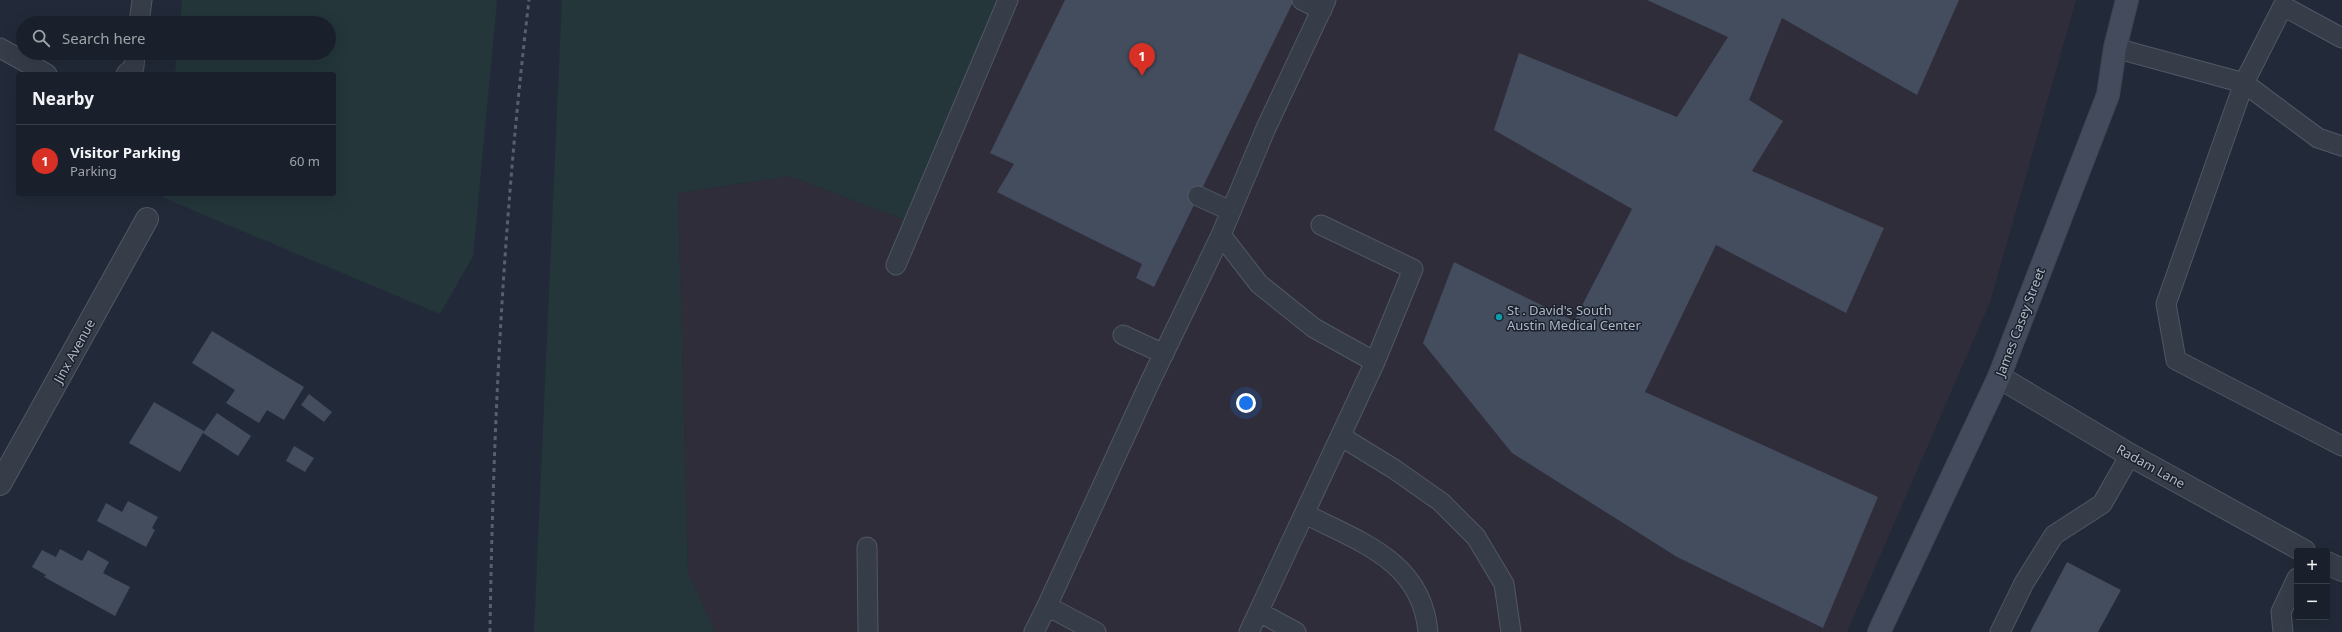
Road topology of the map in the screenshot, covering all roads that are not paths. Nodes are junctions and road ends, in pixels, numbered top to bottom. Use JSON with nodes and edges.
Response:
{"nodes":[{"id":1,"x":142,"y":0,"type":"edge"},
{"id":2,"x":1008,"y":0,"type":"edge"},
{"id":3,"x":1302,"y":0,"type":"edge"},
{"id":4,"x":2127,"y":0,"type":"edge"},
{"id":5,"x":1324,"y":5,"type":"edge"},
{"id":6,"x":140,"y":16,"type":"edge"},
{"id":7,"x":2342,"y":38,"type":"edge"},
{"id":8,"x":0,"y":48,"type":"edge"},
{"id":9,"x":2115,"y":48,"type":"junction"},
{"id":10,"x":16,"y":57,"type":"edge"},
{"id":11,"x":22,"y":60,"type":"edge"},
{"id":12,"x":134,"y":60,"type":"edge"},
{"id":13,"x":43,"y":72,"type":"edge"},
{"id":14,"x":128,"y":72,"type":"edge"},
{"id":15,"x":2244,"y":83,"type":"junction"},
{"id":16,"x":2342,"y":146,"type":"edge"},
{"id":17,"x":1198,"y":196,"type":"dead end"},
{"id":18,"x":1231,"y":211,"type":"junction"},
{"id":19,"x":147,"y":219,"type":"dead end"},
{"id":20,"x":1321,"y":225,"type":"dead end"},
{"id":21,"x":1221,"y":235,"type":"junction"},
{"id":22,"x":896,"y":265,"type":"dead end"},
{"id":23,"x":1123,"y":335,"type":"dead end"},
{"id":24,"x":1164,"y":354,"type":"junction"},
{"id":25,"x":1375,"y":362,"type":"junction"},
{"id":26,"x":1999,"y":377,"type":"junction"},
{"id":27,"x":1342,"y":437,"type":"junction"},
{"id":28,"x":2342,"y":446,"type":"edge"},
{"id":29,"x":2130,"y":455,"type":"junction"},
{"id":30,"x":0,"y":484,"type":"edge"},
{"id":31,"x":1446,"y":508,"type":"junction"},
{"id":32,"x":1467,"y":511,"type":"dead end"},
{"id":33,"x":1305,"y":514,"type":"junction"},
{"id":34,"x":867,"y":547,"type":"dead end"},
{"id":35,"x":2299,"y":548,"type":"edge"},
{"id":36,"x":2330,"y":564,"type":"edge"},
{"id":37,"x":2342,"y":570,"type":"edge"},
{"id":38,"x":2294,"y":584,"type":"edge"},
{"id":39,"x":1047,"y":606,"type":"junction"},
{"id":40,"x":1259,"y":612,"type":"junction"},
{"id":41,"x":868,"y":632,"type":"edge"},
{"id":42,"x":1034,"y":632,"type":"edge"},
{"id":43,"x":1096,"y":632,"type":"edge"},
{"id":44,"x":1249,"y":632,"type":"edge"},
{"id":45,"x":1296,"y":632,"type":"edge"},
{"id":46,"x":1428,"y":632,"type":"edge"},
{"id":47,"x":1511,"y":632,"type":"edge"},
{"id":48,"x":1879,"y":632,"type":"edge"},
{"id":49,"x":2000,"y":632,"type":"edge"},
{"id":50,"x":2283,"y":632,"type":"edge"}],
"edges":[{"from":1,"to":6,"type":"lane"},
{"from":2,"to":22,"type":"lane"},
{"from":3,"to":5,"type":"lane"},
{"from":4,"to":9,"type":"street","name":"James Casey Street"},
{"from":5,"to":18,"type":"lane"},
{"from":7,"to":15,"type":"lane"},
{"from":8,"to":10,"type":"lane"},
{"from":9,"to":15,"type":"lane"},
{"from":9,"to":26,"type":"street","name":"James Casey Street"},
{"from":11,"to":13,"type":"lane"},
{"from":12,"to":14,"type":"lane"},
{"from":15,"to":16,"type":"lane"},
{"from":15,"to":28,"type":"lane"},
{"from":17,"to":18,"type":"lane"},
{"from":18,"to":21,"type":"lane"},
{"from":19,"to":30,"type":"street","name":"Jinx Avenue"},
{"from":20,"to":25,"type":"lane"},
{"from":21,"to":24,"type":"lane"},
{"from":21,"to":25,"type":"lane"},
{"from":23,"to":24,"type":"lane"},
{"from":24,"to":39,"type":"lane"},
{"from":25,"to":27,"type":"lane"},
{"from":26,"to":29,"type":"street","name":"Radam Lane"},
{"from":26,"to":48,"type":"street","name":"James Casey Street"},
{"from":27,"to":31,"type":"lane"},
{"from":27,"to":33,"type":"lane"},
{"from":29,"to":35,"type":"street","name":"Radam Lane"},
{"from":29,"to":49,"type":"lane"},
{"from":31,"to":32,"type":"lane"},
{"from":31,"to":47,"type":"lane"},
{"from":33,"to":40,"type":"lane"},
{"from":33,"to":46,"type":"lane"},
{"from":34,"to":41,"type":"lane"},
{"from":36,"to":37,"type":"street"},
{"from":38,"to":50,"type":"lane"},
{"from":39,"to":42,"type":"lane"},
{"from":39,"to":43,"type":"lane"},
{"from":40,"to":44,"type":"lane"},
{"from":40,"to":45,"type":"lane"}]}
